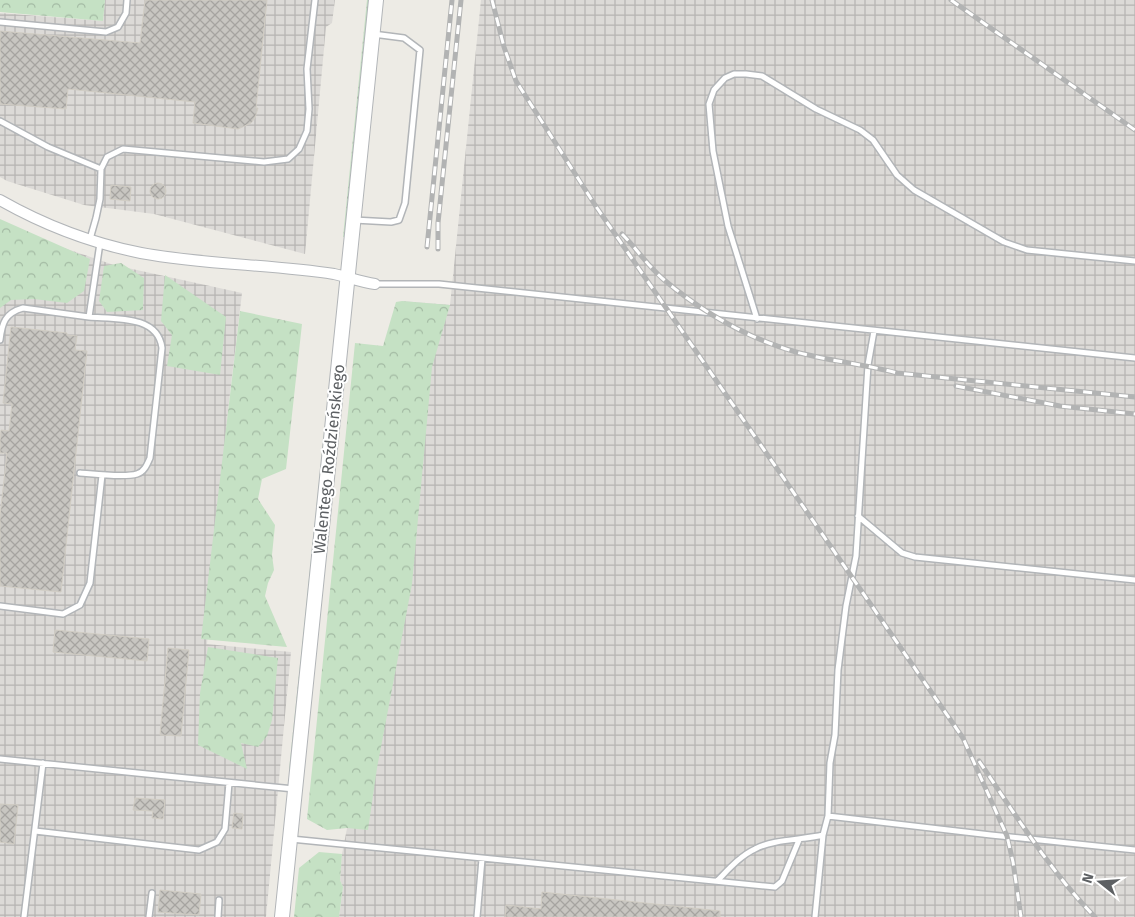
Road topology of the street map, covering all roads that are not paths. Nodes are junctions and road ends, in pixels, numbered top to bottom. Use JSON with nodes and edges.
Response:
{"nodes":[{"id":1,"x":127,"y":0,"type":"edge"},
{"id":2,"x":315,"y":0,"type":"edge"},
{"id":3,"x":376,"y":0,"type":"edge"},
{"id":4,"x":0,"y":22,"type":"edge"},
{"id":5,"x":372,"y":34,"type":"junction"},
{"id":6,"x":0,"y":121,"type":"edge"},
{"id":7,"x":101,"y":169,"type":"junction"},
{"id":8,"x":0,"y":200,"type":"edge"},
{"id":9,"x":353,"y":220,"type":"junction"},
{"id":10,"x":89,"y":240,"type":"junction"},
{"id":11,"x":100,"y":243,"type":"junction"},
{"id":12,"x":1135,"y":253,"type":"edge"},
{"id":13,"x":1134,"y":261,"type":"edge"},
{"id":14,"x":348,"y":278,"type":"junction"},
{"id":15,"x":375,"y":284,"type":"joint"},
{"id":16,"x":89,"y":317,"type":"junction"},
{"id":17,"x":757,"y":319,"type":"junction"},
{"id":18,"x":874,"y":331,"type":"junction"},
{"id":19,"x":0,"y":340,"type":"edge"},
{"id":20,"x":1135,"y":358,"type":"edge"},
{"id":21,"x":80,"y":473,"type":"dead end"},
{"id":22,"x":102,"y":475,"type":"junction"},
{"id":23,"x":858,"y":516,"type":"junction"},
{"id":24,"x":1135,"y":580,"type":"edge"},
{"id":25,"x":0,"y":606,"type":"edge"},
{"id":26,"x":0,"y":759,"type":"edge"},
{"id":27,"x":43,"y":763,"type":"junction"},
{"id":28,"x":229,"y":783,"type":"junction"},
{"id":29,"x":295,"y":789,"type":"junction"},
{"id":30,"x":828,"y":816,"type":"junction"},
{"id":31,"x":35,"y":831,"type":"junction"},
{"id":32,"x":823,"y":835,"type":"junction"},
{"id":33,"x":290,"y":839,"type":"junction"},
{"id":34,"x":799,"y":840,"type":"junction"},
{"id":35,"x":1135,"y":850,"type":"edge"},
{"id":36,"x":482,"y":859,"type":"junction"},
{"id":37,"x":717,"y":881,"type":"junction"},
{"id":38,"x":152,"y":893,"type":"dead end"},
{"id":39,"x":219,"y":900,"type":"dead end"},
{"id":40,"x":24,"y":917,"type":"edge"},
{"id":41,"x":149,"y":917,"type":"edge"},
{"id":42,"x":218,"y":917,"type":"edge"},
{"id":43,"x":282,"y":917,"type":"edge"},
{"id":44,"x":477,"y":917,"type":"edge"},
{"id":45,"x":815,"y":917,"type":"edge"}],
"edges":[{"from":1,"to":4,"type":"lane"},
{"from":2,"to":7,"type":"lane"},
{"from":3,"to":5,"type":"street","name":"Walentego Roździeńskiego"},
{"from":5,"to":9,"type":"street","name":"Walentego Roździeńskiego"},
{"from":5,"to":9,"type":"lane"},
{"from":6,"to":7,"type":"lane"},
{"from":7,"to":10,"type":"lane"},
{"from":8,"to":10,"type":"street"},
{"from":9,"to":14,"type":"street","name":"Walentego Roździeńskiego"},
{"from":10,"to":11,"type":"street"},
{"from":11,"to":14,"type":"street"},
{"from":11,"to":16,"type":"lane"},
{"from":12,"to":13,"type":"lane"},
{"from":13,"to":17,"type":"lane"},
{"from":14,"to":15,"type":"street"},
{"from":14,"to":29,"type":"street","name":"Walentego Roździeńskiego"},
{"from":15,"to":17,"type":"lane"},
{"from":16,"to":19,"type":"lane"},
{"from":16,"to":22,"type":"lane"},
{"from":17,"to":18,"type":"lane"},
{"from":18,"to":20,"type":"lane"},
{"from":18,"to":23,"type":"lane"},
{"from":21,"to":22,"type":"lane"},
{"from":22,"to":25,"type":"lane"},
{"from":23,"to":24,"type":"lane"},
{"from":23,"to":30,"type":"lane"},
{"from":26,"to":27,"type":"lane"},
{"from":27,"to":28,"type":"lane"},
{"from":27,"to":31,"type":"lane"},
{"from":28,"to":29,"type":"lane"},
{"from":28,"to":31,"type":"lane"},
{"from":29,"to":33,"type":"street","name":"Walentego Roździeńskiego"},
{"from":30,"to":32,"type":"lane"},
{"from":30,"to":35,"type":"lane"},
{"from":31,"to":40,"type":"lane"},
{"from":32,"to":34,"type":"lane"},
{"from":32,"to":45,"type":"lane"},
{"from":33,"to":36,"type":"lane"},
{"from":33,"to":43,"type":"street","name":"Walentego Roździeńskiego"},
{"from":34,"to":37,"type":"lane"},
{"from":34,"to":37,"type":"lane"},
{"from":36,"to":37,"type":"lane"},
{"from":36,"to":44,"type":"lane"},
{"from":38,"to":41,"type":"lane"},
{"from":39,"to":42,"type":"lane"}]}
